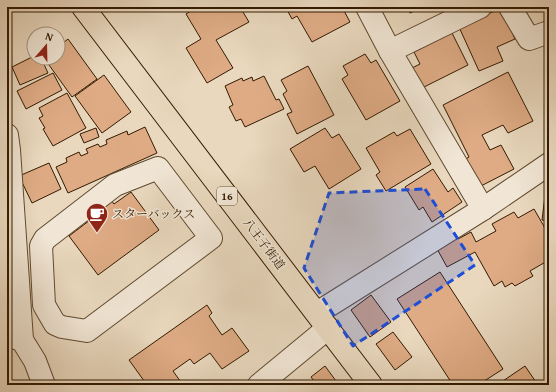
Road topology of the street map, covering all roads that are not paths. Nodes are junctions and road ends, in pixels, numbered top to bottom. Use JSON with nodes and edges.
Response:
{"nodes":[{"id":1,"x":83,"y":7,"type":"edge"},
{"id":2,"x":368,"y":7,"type":"edge"},
{"id":3,"x":480,"y":7,"type":"edge"},
{"id":4,"x":510,"y":7,"type":"edge"},
{"id":5,"x":549,"y":32,"type":"edge"},
{"id":6,"x":390,"y":51,"type":"junction"},
{"id":7,"x":7,"y":135,"type":"edge"},
{"id":8,"x":549,"y":164,"type":"edge"},
{"id":9,"x":482,"y":209,"type":"junction"},
{"id":10,"x":211,"y":238,"type":"joint"},
{"id":11,"x":322,"y":320,"type":"junction"},
{"id":12,"x":15,"y":338,"type":"edge"},
{"id":13,"x":44,"y":385,"type":"edge"},
{"id":14,"x":259,"y":385,"type":"edge"},
{"id":15,"x":371,"y":385,"type":"edge"}],
"edges":[{"from":1,"to":11,"type":"highway","name":"八王子街道","number":"16"},
{"from":2,"to":6,"type":"street"},
{"from":3,"to":6,"type":"street"},
{"from":4,"to":5,"type":"street"},
{"from":6,"to":9,"type":"street"},
{"from":7,"to":12,"type":"street"},
{"from":8,"to":9,"type":"street"},
{"from":9,"to":11,"type":"street"},
{"from":10,"to":10,"type":"street"},
{"from":11,"to":14,"type":"street"},
{"from":11,"to":15,"type":"highway","name":"八王子街道","number":"16"},
{"from":12,"to":13,"type":"street"}]}
